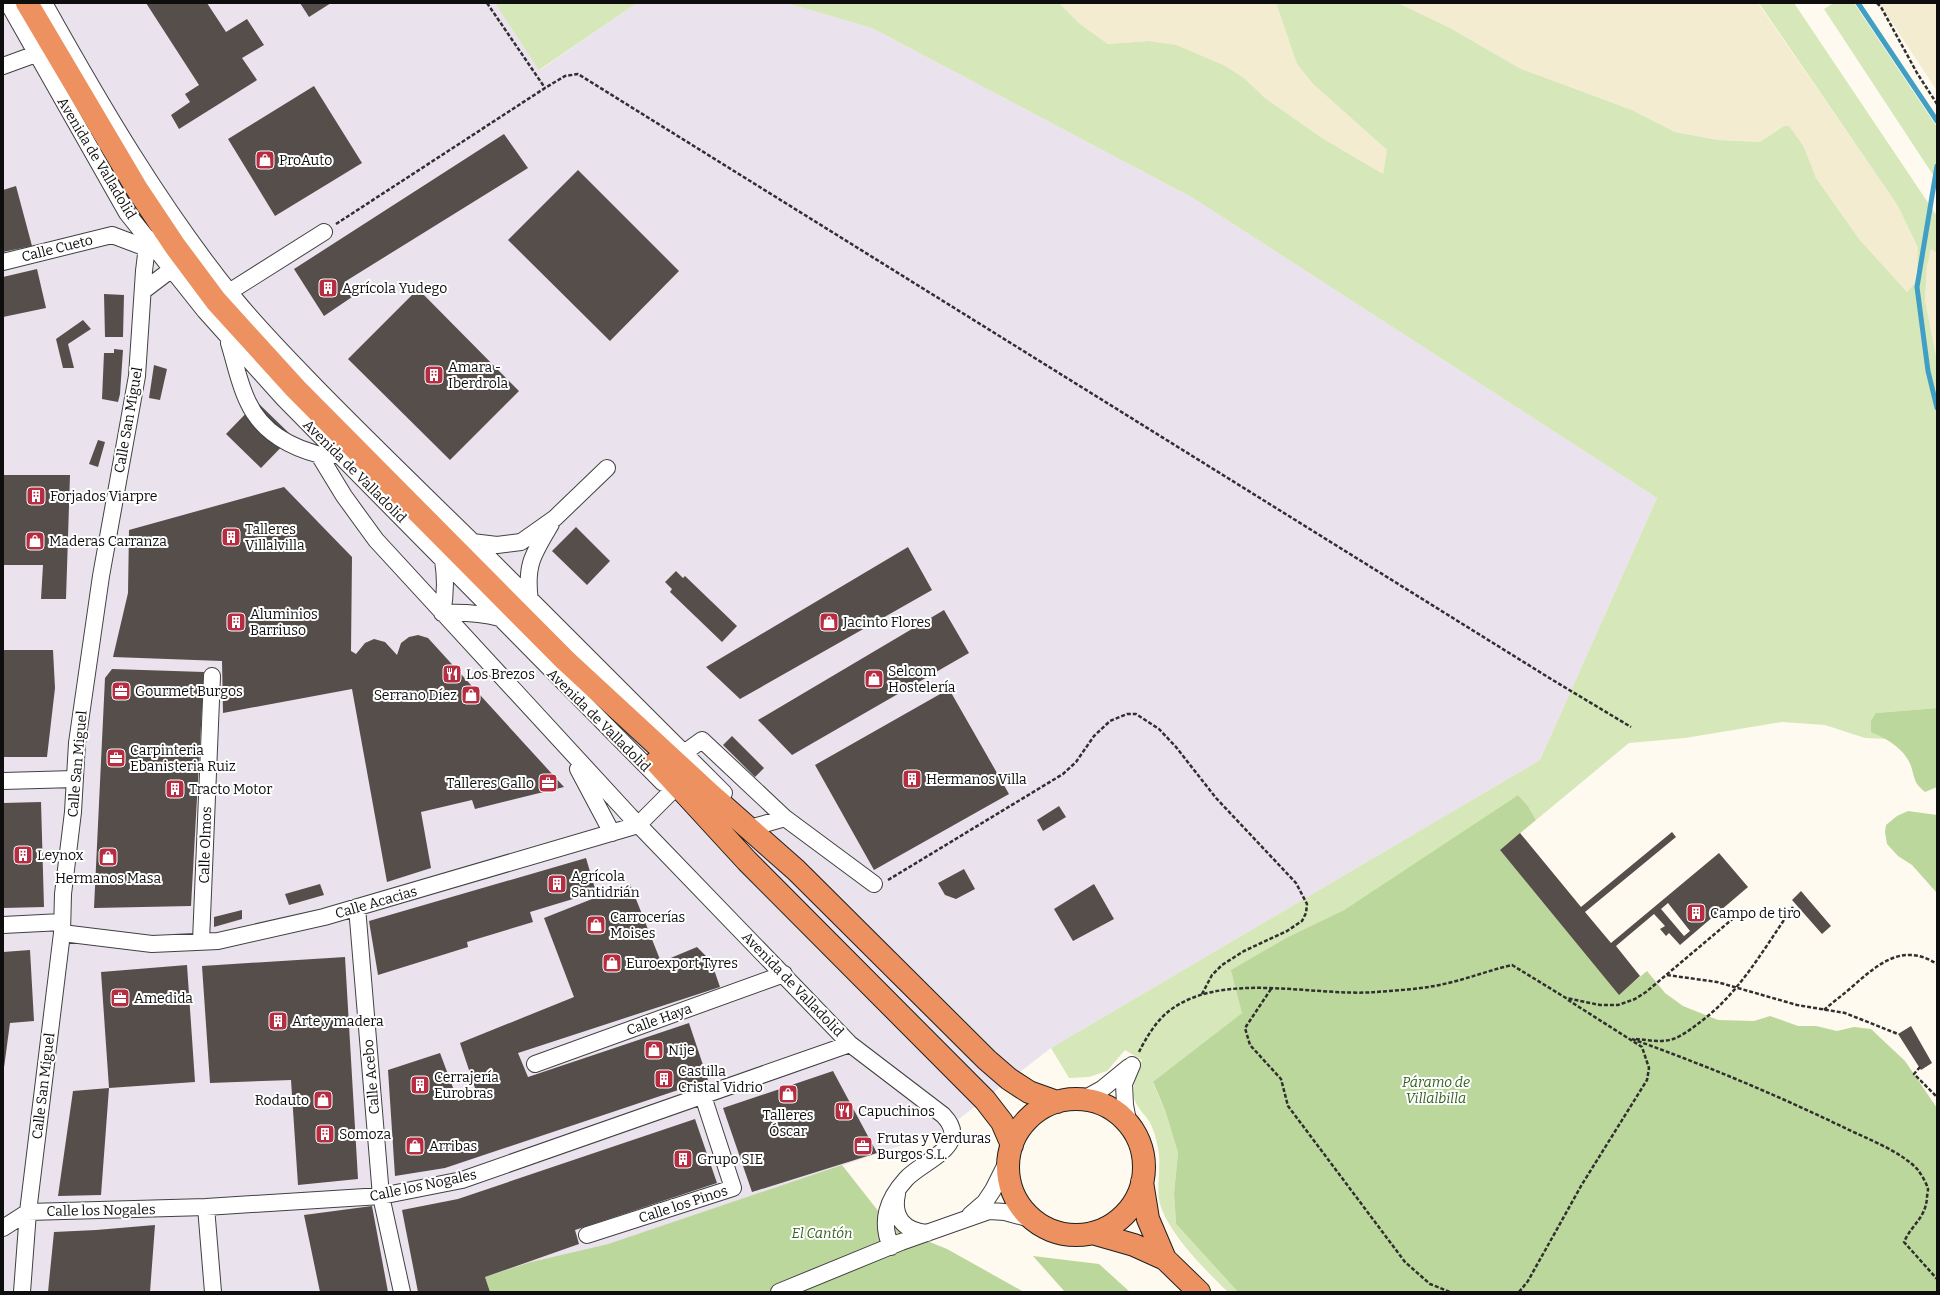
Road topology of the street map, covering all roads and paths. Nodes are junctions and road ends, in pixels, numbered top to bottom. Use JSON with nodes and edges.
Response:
{"nodes":[{"id":1,"x":8,"y":3,"type":"edge"},
{"id":2,"x":27,"y":3,"type":"edge"},
{"id":3,"x":44,"y":3,"type":"edge"},
{"id":4,"x":487,"y":3,"type":"edge"},
{"id":5,"x":1876,"y":3,"type":"edge"},
{"id":6,"x":36,"y":54,"type":"junction"},
{"id":7,"x":3,"y":66,"type":"edge"},
{"id":8,"x":545,"y":88,"type":"junction"},
{"id":9,"x":1937,"y":104,"type":"edge"},
{"id":10,"x":127,"y":212,"type":"junction"},
{"id":11,"x":324,"y":232,"type":"joint"},
{"id":12,"x":112,"y":234,"type":"junction"},
{"id":13,"x":152,"y":247,"type":"junction"},
{"id":14,"x":3,"y":262,"type":"edge"},
{"id":15,"x":172,"y":269,"type":"junction"},
{"id":16,"x":143,"y":291,"type":"junction"},
{"id":17,"x":229,"y":292,"type":"junction"},
{"id":18,"x":228,"y":337,"type":"junction"},
{"id":19,"x":319,"y":455,"type":"junction"},
{"id":20,"x":345,"y":462,"type":"junction"},
{"id":21,"x":607,"y":468,"type":"dead end"},
{"id":22,"x":555,"y":518,"type":"junction"},
{"id":23,"x":472,"y":542,"type":"junction"},
{"id":24,"x":443,"y":560,"type":"junction"},
{"id":25,"x":530,"y":601,"type":"junction"},
{"id":26,"x":442,"y":613,"type":"junction"},
{"id":27,"x":500,"y":618,"type":"junction"},
{"id":28,"x":565,"y":660,"type":"junction"},
{"id":29,"x":212,"y":676,"type":"dead end"},
{"id":30,"x":1631,"y":727,"type":"dead end"},
{"id":31,"x":566,"y":747,"type":"junction"},
{"id":32,"x":684,"y":753,"type":"junction"},
{"id":33,"x":75,"y":779,"type":"junction"},
{"id":34,"x":3,"y":781,"type":"edge"},
{"id":35,"x":671,"y":792,"type":"junction"},
{"id":36,"x":785,"y":818,"type":"junction"},
{"id":37,"x":638,"y":825,"type":"junction"},
{"id":38,"x":757,"y":826,"type":"junction"},
{"id":39,"x":612,"y":833,"type":"junction"},
{"id":40,"x":796,"y":870,"type":"junction"},
{"id":41,"x":874,"y":884,"type":"joint"},
{"id":42,"x":771,"y":886,"type":"junction"},
{"id":43,"x":1793,"y":907,"type":"dead end"},
{"id":44,"x":356,"y":908,"type":"junction"},
{"id":45,"x":1736,"y":916,"type":"dead end"},
{"id":46,"x":3,"y":925,"type":"edge"},
{"id":47,"x":62,"y":928,"type":"junction"},
{"id":48,"x":201,"y":942,"type":"junction"},
{"id":49,"x":1937,"y":964,"type":"edge"},
{"id":50,"x":784,"y":974,"type":"junction"},
{"id":51,"x":1667,"y":975,"type":"junction"},
{"id":52,"x":1738,"y":988,"type":"junction"},
{"id":53,"x":1271,"y":989,"type":"junction"},
{"id":54,"x":1202,"y":994,"type":"junction"},
{"id":55,"x":1566,"y":998,"type":"junction"},
{"id":56,"x":1824,"y":1010,"type":"junction"},
{"id":57,"x":1898,"y":1034,"type":"dead end"},
{"id":58,"x":1632,"y":1039,"type":"junction"},
{"id":59,"x":850,"y":1044,"type":"junction"},
{"id":60,"x":534,"y":1064,"type":"dead end"},
{"id":61,"x":1132,"y":1065,"type":"junction"},
{"id":62,"x":1920,"y":1068,"type":"dead end"},
{"id":63,"x":703,"y":1096,"type":"junction"},
{"id":64,"x":1937,"y":1097,"type":"edge"},
{"id":65,"x":1082,"y":1100,"type":"junction"},
{"id":66,"x":1057,"y":1102,"type":"junction"},
{"id":67,"x":1130,"y":1126,"type":"junction"},
{"id":68,"x":1010,"y":1151,"type":"junction"},
{"id":69,"x":1142,"y":1182,"type":"junction"},
{"id":70,"x":898,"y":1190,"type":"junction"},
{"id":71,"x":381,"y":1196,"type":"junction"},
{"id":72,"x":206,"y":1207,"type":"junction"},
{"id":73,"x":28,"y":1212,"type":"junction"},
{"id":74,"x":965,"y":1218,"type":"junction"},
{"id":75,"x":1034,"y":1220,"type":"junction"},
{"id":76,"x":906,"y":1226,"type":"junction"},
{"id":77,"x":3,"y":1228,"type":"edge"},
{"id":78,"x":927,"y":1233,"type":"junction"},
{"id":79,"x":1092,"y":1233,"type":"junction"},
{"id":80,"x":587,"y":1235,"type":"dead end"},
{"id":81,"x":896,"y":1245,"type":"junction"},
{"id":82,"x":1166,"y":1259,"type":"junction"},
{"id":83,"x":1937,"y":1279,"type":"edge"},
{"id":84,"x":22,"y":1292,"type":"edge"},
{"id":85,"x":213,"y":1292,"type":"edge"},
{"id":86,"x":402,"y":1292,"type":"edge"},
{"id":87,"x":778,"y":1292,"type":"edge"},
{"id":88,"x":1199,"y":1292,"type":"edge"},
{"id":89,"x":1450,"y":1292,"type":"edge"},
{"id":90,"x":1519,"y":1292,"type":"edge"}],
"edges":[{"from":1,"to":6,"type":"street","name":"Avenida de Valladolid"},
{"from":2,"to":28,"type":"highway","name":"Avenida de Valladolid"},
{"from":3,"to":17,"type":"street"},
{"from":4,"to":8,"type":"path"},
{"from":5,"to":9,"type":"path"},
{"from":6,"to":7,"type":"street"},
{"from":6,"to":10,"type":"street","name":"Avenida de Valladolid"},
{"from":8,"to":11,"type":"path"},
{"from":8,"to":30,"type":"path"},
{"from":10,"to":12,"type":"street"},
{"from":10,"to":13,"type":"street","name":"Avenida de Valladolid"},
{"from":11,"to":17,"type":"street"},
{"from":12,"to":13,"type":"street"},
{"from":12,"to":14,"type":"street","name":"Calle Cueto"},
{"from":13,"to":15,"type":"street","name":"Avenida de Valladolid"},
{"from":13,"to":16,"type":"street","name":"Calle San Miguel"},
{"from":15,"to":16,"type":"street"},
{"from":15,"to":18,"type":"street","name":"Avenida de Valladolid"},
{"from":16,"to":33,"type":"street","name":"Calle San Miguel"},
{"from":17,"to":23,"type":"street"},
{"from":18,"to":19,"type":"street"},
{"from":18,"to":20,"type":"street","name":"Avenida de Valladolid"},
{"from":19,"to":20,"type":"street"},
{"from":19,"to":26,"type":"street","name":"Avenida de Valladolid"},
{"from":20,"to":24,"type":"street","name":"Avenida de Valladolid"},
{"from":21,"to":22,"type":"street"},
{"from":22,"to":23,"type":"street"},
{"from":22,"to":25,"type":"street"},
{"from":23,"to":25,"type":"street"},
{"from":24,"to":26,"type":"street"},
{"from":24,"to":27,"type":"street","name":"Avenida de Valladolid"},
{"from":25,"to":32,"type":"street"},
{"from":26,"to":27,"type":"street"},
{"from":26,"to":31,"type":"street","name":"Avenida de Valladolid"},
{"from":27,"to":35,"type":"street","name":"Avenida de Valladolid"},
{"from":28,"to":40,"type":"highway"},
{"from":28,"to":42,"type":"highway"},
{"from":29,"to":48,"type":"street","name":"Calle Olmos"},
{"from":31,"to":37,"type":"street","name":"Avenida de Valladolid"},
{"from":31,"to":39,"type":"street"},
{"from":32,"to":36,"type":"street"},
{"from":32,"to":38,"type":"street"},
{"from":33,"to":34,"type":"street"},
{"from":33,"to":47,"type":"street","name":"Calle San Miguel"},
{"from":35,"to":37,"type":"street","name":"Calle Acacias"},
{"from":35,"to":42,"type":"street","name":"Avenida de Valladolid"},
{"from":36,"to":38,"type":"street"},
{"from":36,"to":41,"type":"street"},
{"from":37,"to":39,"type":"street","name":"Calle Acacias"},
{"from":37,"to":50,"type":"street","name":"Avenida de Valladolid"},
{"from":38,"to":40,"type":"street"},
{"from":39,"to":44,"type":"street","name":"Calle Acacias"},
{"from":40,"to":66,"type":"highway"},
{"from":41,"to":54,"type":"path"},
{"from":42,"to":68,"type":"highway"},
{"from":43,"to":52,"type":"path"},
{"from":44,"to":48,"type":"street","name":"Calle Acacias"},
{"from":44,"to":71,"type":"street","name":"Calle Acebo"},
{"from":45,"to":51,"type":"path"},
{"from":46,"to":47,"type":"street","name":"Calle Acacias"},
{"from":47,"to":48,"type":"street","name":"Calle Acacias"},
{"from":47,"to":73,"type":"street","name":"Calle San Miguel"},
{"from":49,"to":56,"type":"path"},
{"from":50,"to":59,"type":"street","name":"Avenida de Valladolid"},
{"from":50,"to":60,"type":"street","name":"Calle Haya"},
{"from":51,"to":52,"type":"path"},
{"from":51,"to":55,"type":"path"},
{"from":52,"to":56,"type":"path"},
{"from":52,"to":58,"type":"path"},
{"from":53,"to":54,"type":"path"},
{"from":53,"to":55,"type":"path"},
{"from":53,"to":89,"type":"path"},
{"from":54,"to":61,"type":"path"},
{"from":55,"to":58,"type":"path"},
{"from":56,"to":57,"type":"path"},
{"from":58,"to":83,"type":"path"},
{"from":58,"to":90,"type":"path"},
{"from":59,"to":63,"type":"street","name":"Calle los Nogales"},
{"from":59,"to":70,"type":"street","name":"Avenida de Valladolid"},
{"from":61,"to":65,"type":"street"},
{"from":61,"to":67,"type":"street"},
{"from":62,"to":64,"type":"path"},
{"from":63,"to":71,"type":"street","name":"Calle los Nogales"},
{"from":63,"to":80,"type":"street","name":"Calle los Pinos"},
{"from":65,"to":66,"type":"highway"},
{"from":65,"to":67,"type":"highway"},
{"from":66,"to":68,"type":"highway"},
{"from":67,"to":69,"type":"highway"},
{"from":68,"to":74,"type":"street"},
{"from":68,"to":75,"type":"highway"},
{"from":69,"to":79,"type":"highway"},
{"from":69,"to":82,"type":"highway"},
{"from":70,"to":76,"type":"street"},
{"from":70,"to":81,"type":"street","name":"Avenida de Valladolid"},
{"from":71,"to":72,"type":"street","name":"Calle los Nogales"},
{"from":71,"to":86,"type":"street","name":"Calle Acebo"},
{"from":72,"to":73,"type":"street","name":"Calle los Nogales"},
{"from":72,"to":85,"type":"street"},
{"from":73,"to":77,"type":"street","name":"Calle los Nogales"},
{"from":73,"to":84,"type":"street","name":"Calle San Miguel"},
{"from":74,"to":75,"type":"street"},
{"from":74,"to":78,"type":"street"},
{"from":75,"to":79,"type":"highway"},
{"from":76,"to":78,"type":"street"},
{"from":76,"to":81,"type":"street"},
{"from":78,"to":81,"type":"street"},
{"from":79,"to":82,"type":"highway"},
{"from":81,"to":87,"type":"street"},
{"from":82,"to":88,"type":"highway"}]}
